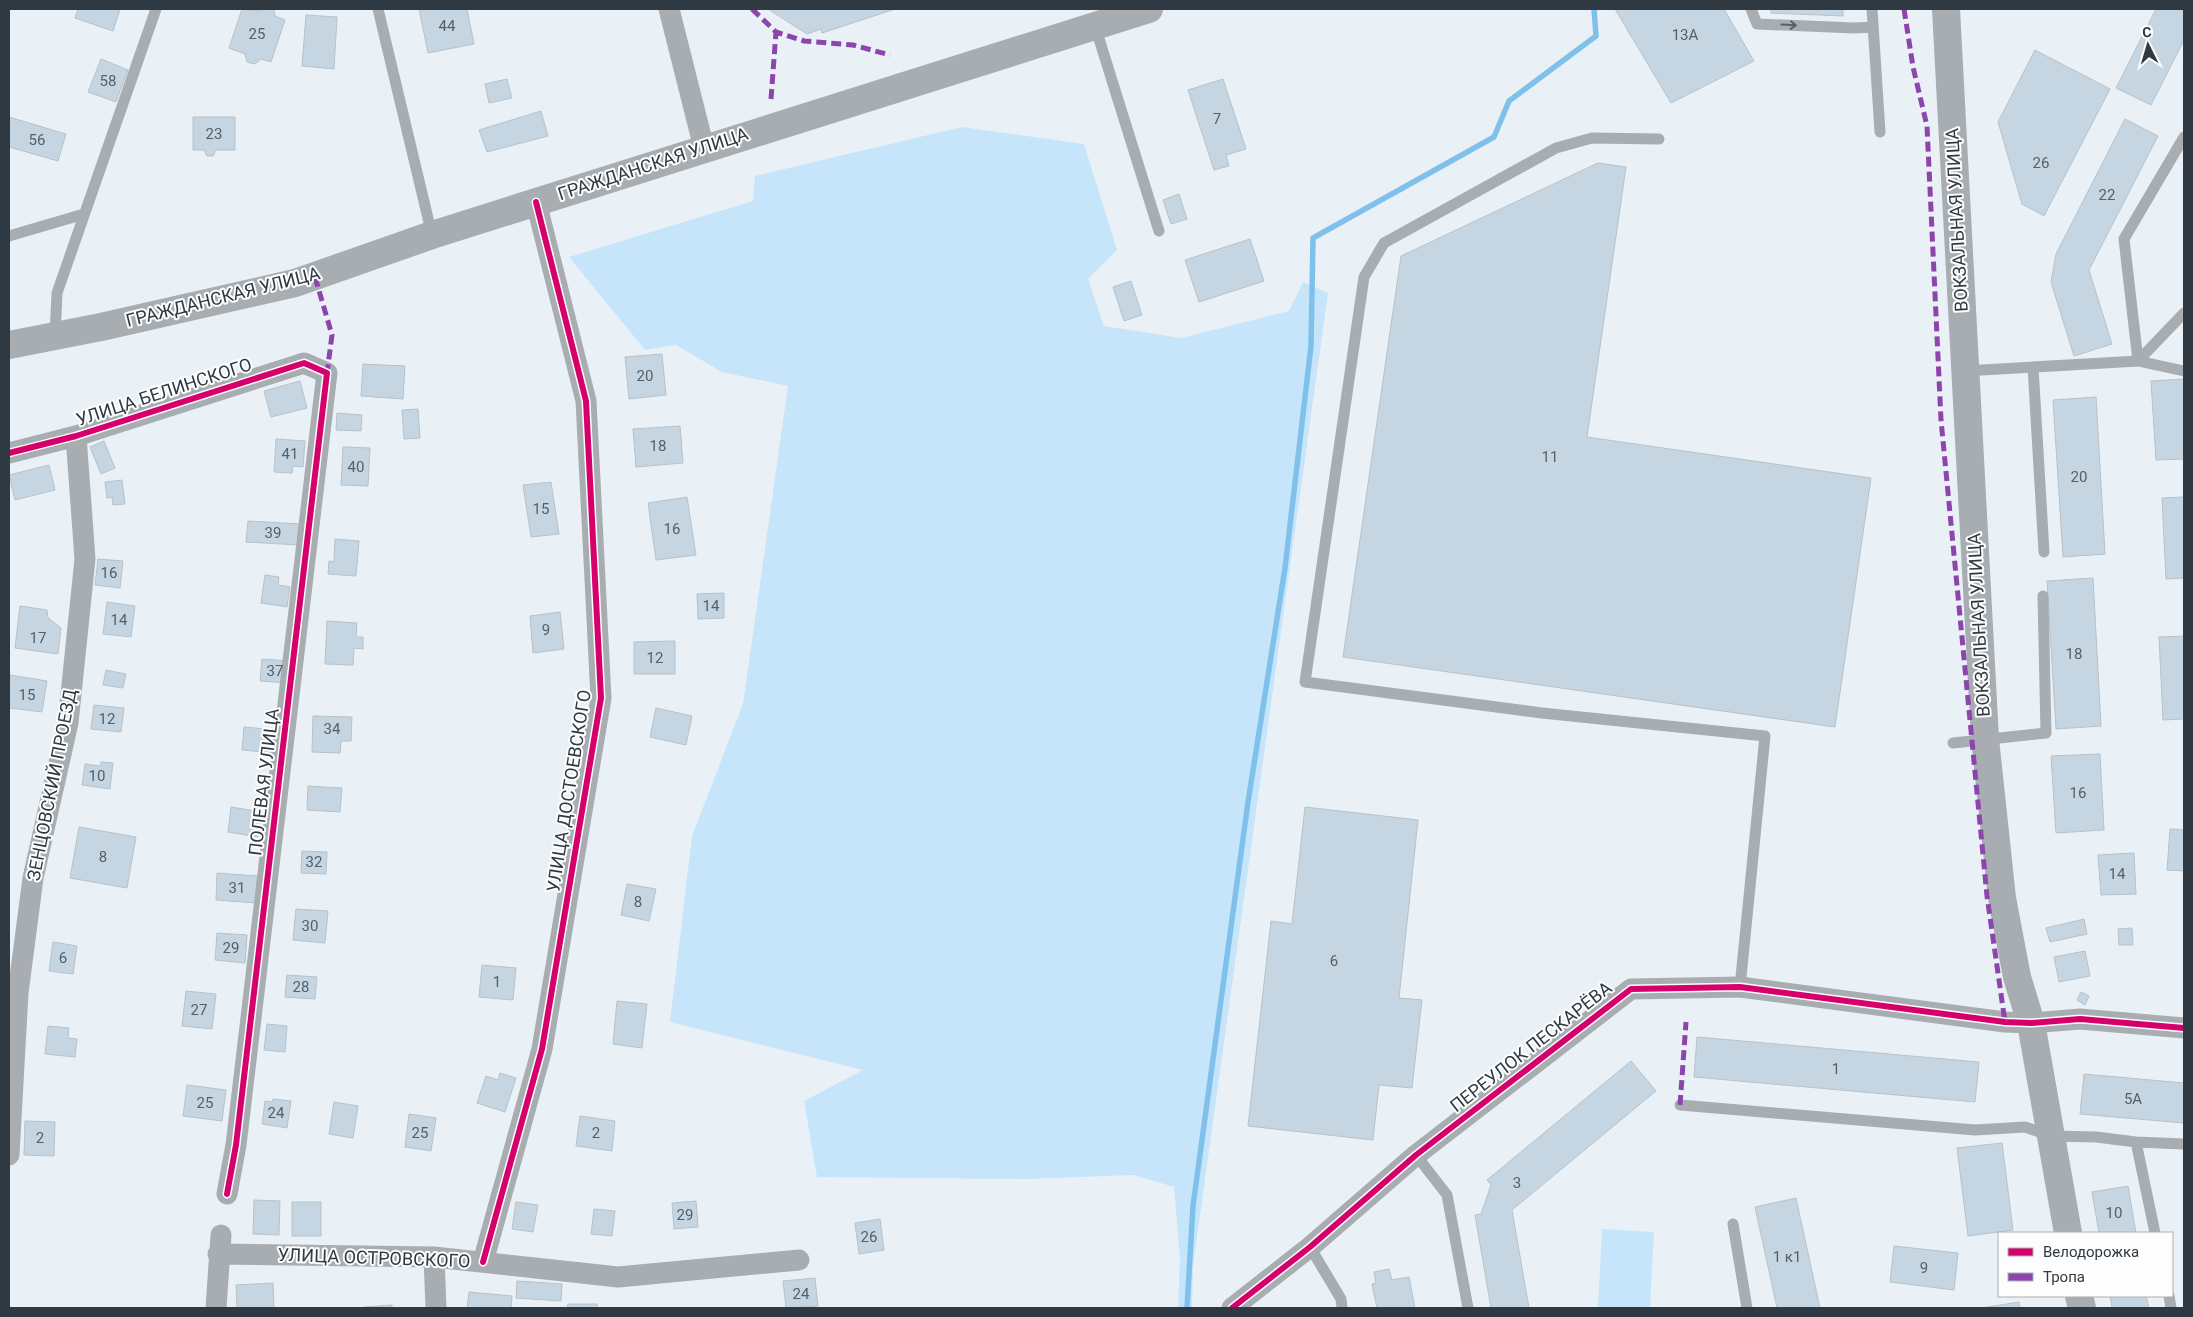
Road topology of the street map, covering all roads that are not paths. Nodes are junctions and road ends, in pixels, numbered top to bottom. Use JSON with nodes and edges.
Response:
{"nodes":[{"id":1,"x":156,"y":9,"type":"edge"},
{"id":2,"x":378,"y":9,"type":"edge"},
{"id":3,"x":669,"y":9,"type":"edge"},
{"id":4,"x":1149,"y":9,"type":"edge"},
{"id":5,"x":1751,"y":9,"type":"edge"},
{"id":6,"x":1872,"y":9,"type":"edge"},
{"id":7,"x":1946,"y":9,"type":"edge"},
{"id":8,"x":1094,"y":26,"type":"junction"},
{"id":9,"x":1873,"y":27,"type":"junction"},
{"id":10,"x":1880,"y":132,"type":"dead end"},
{"id":11,"x":2184,"y":137,"type":"edge"},
{"id":12,"x":1659,"y":139,"type":"dead end"},
{"id":13,"x":704,"y":148,"type":"junction"},
{"id":14,"x":536,"y":202,"type":"junction"},
{"id":15,"x":84,"y":214,"type":"junction"},
{"id":16,"x":1159,"y":231,"type":"dead end"},
{"id":17,"x":432,"y":235,"type":"junction"},
{"id":18,"x":9,"y":236,"type":"edge"},
{"id":19,"x":2184,"y":313,"type":"edge"},
{"id":20,"x":55,"y":336,"type":"junction"},
{"id":21,"x":9,"y":345,"type":"edge"},
{"id":22,"x":2138,"y":361,"type":"junction"},
{"id":23,"x":2033,"y":367,"type":"junction"},
{"id":24,"x":1965,"y":371,"type":"junction"},
{"id":25,"x":2184,"y":372,"type":"edge"},
{"id":26,"x":327,"y":373,"type":"joint"},
{"id":27,"x":76,"y":436,"type":"junction"},
{"id":28,"x":9,"y":453,"type":"edge"},
{"id":29,"x":2044,"y":552,"type":"dead end"},
{"id":30,"x":2043,"y":596,"type":"dead end"},
{"id":31,"x":1984,"y":739,"type":"junction"},
{"id":32,"x":1953,"y":743,"type":"dead end"},
{"id":33,"x":1740,"y":987,"type":"junction"},
{"id":34,"x":2030,"y":1023,"type":"junction"},
{"id":35,"x":2182,"y":1025,"type":"edge"},
{"id":36,"x":1680,"y":1105,"type":"dead end"},
{"id":37,"x":2051,"y":1136,"type":"junction"},
{"id":38,"x":2136,"y":1142,"type":"junction"},
{"id":39,"x":2184,"y":1144,"type":"edge"},
{"id":40,"x":9,"y":1155,"type":"edge"},
{"id":41,"x":1416,"y":1155,"type":"junction"},
{"id":42,"x":227,"y":1194,"type":"dead end"},
{"id":43,"x":1733,"y":1224,"type":"dead end"},
{"id":44,"x":2068,"y":1232,"type":"edge"},
{"id":45,"x":2156,"y":1232,"type":"edge"},
{"id":46,"x":1310,"y":1246,"type":"junction"},
{"id":47,"x":434,"y":1257,"type":"junction"},
{"id":48,"x":799,"y":1260,"type":"dead end"},
{"id":49,"x":483,"y":1262,"type":"junction"},
{"id":50,"x":216,"y":1308,"type":"edge"},
{"id":51,"x":436,"y":1308,"type":"edge"},
{"id":52,"x":1232,"y":1308,"type":"edge"},
{"id":53,"x":1342,"y":1308,"type":"edge"},
{"id":54,"x":1468,"y":1308,"type":"edge"},
{"id":55,"x":1747,"y":1308,"type":"edge"}],
"edges":[{"from":1,"to":15,"type":"lane"},
{"from":2,"to":17,"type":"lane"},
{"from":3,"to":13,"type":"street"},
{"from":4,"to":8,"type":"main road","name":"ГРАЖДАНСКАЯ УЛИЦА"},
{"from":5,"to":9,"type":"lane","one_way":true},
{"from":6,"to":9,"type":"lane"},
{"from":7,"to":24,"type":"main road","name":"ВОКЗАЛЬНАЯ УЛИЦА"},
{"from":8,"to":13,"type":"main road","name":"ГРАЖДАНСКАЯ УЛИЦА"},
{"from":8,"to":16,"type":"lane"},
{"from":9,"to":10,"type":"lane"},
{"from":11,"to":22,"type":"lane"},
{"from":12,"to":33,"type":"lane"},
{"from":13,"to":14,"type":"main road","name":"ГРАЖДАНСКАЯ УЛИЦА"},
{"from":14,"to":17,"type":"main road","name":"ГРАЖДАНСКАЯ УЛИЦА"},
{"from":14,"to":49,"type":"street","name":"УЛИЦА ДОСТОЕВСКОГО"},
{"from":15,"to":18,"type":"lane"},
{"from":15,"to":20,"type":"lane"},
{"from":17,"to":20,"type":"main road","name":"ГРАЖДАНСКАЯ УЛИЦА"},
{"from":19,"to":22,"type":"lane"},
{"from":20,"to":21,"type":"main road","name":"ГРАЖДАНСКАЯ УЛИЦА"},
{"from":22,"to":23,"type":"lane"},
{"from":22,"to":25,"type":"lane"},
{"from":23,"to":24,"type":"lane"},
{"from":23,"to":29,"type":"lane"},
{"from":24,"to":31,"type":"main road","name":"ВОКЗАЛЬНАЯ УЛИЦА"},
{"from":26,"to":27,"type":"street","name":"УЛИЦА БЕЛИНСКОГО"},
{"from":26,"to":42,"type":"street","name":"ПОЛЕВАЯ УЛИЦА"},
{"from":27,"to":28,"type":"street","name":"УЛИЦА БЕЛИНСКОГО"},
{"from":27,"to":40,"type":"street","name":"ЗЕНЦОВСКИЙ ПРОЕЗД"},
{"from":30,"to":31,"type":"lane"},
{"from":31,"to":32,"type":"lane"},
{"from":31,"to":34,"type":"main road","name":"ВОКЗАЛЬНАЯ УЛИЦА"},
{"from":33,"to":34,"type":"street","name":"ПЕРЕУЛОК ПЕСКАРЁВА"},
{"from":33,"to":41,"type":"street","name":"ПЕРЕУЛОК ПЕСКАРЁВА"},
{"from":34,"to":35,"type":"street","name":"ПЕРЕУЛОК ПЕСКАРЁВА"},
{"from":34,"to":37,"type":"main road","name":"ВОКЗАЛЬНАЯ УЛИЦА"},
{"from":36,"to":37,"type":"lane"},
{"from":37,"to":38,"type":"lane"},
{"from":37,"to":44,"type":"main road","name":"ВОКЗАЛЬНАЯ УЛИЦА"},
{"from":38,"to":39,"type":"lane"},
{"from":38,"to":45,"type":"lane"},
{"from":41,"to":46,"type":"street","name":"ПЕРЕУЛОК ПЕСКАРЁВА"},
{"from":41,"to":54,"type":"lane"},
{"from":43,"to":55,"type":"lane"},
{"from":46,"to":52,"type":"street","name":"ПЕРЕУЛОК ПЕСКАРЁВА"},
{"from":46,"to":53,"type":"lane"},
{"from":47,"to":49,"type":"street","name":"УЛИЦА ОСТРОВСКОГО"},
{"from":47,"to":50,"type":"street","name":"УЛИЦА ОСТРОВСКОГО"},
{"from":47,"to":51,"type":"street"},
{"from":48,"to":49,"type":"street","name":"УЛИЦА ОСТРОВСКОГО"}]}
